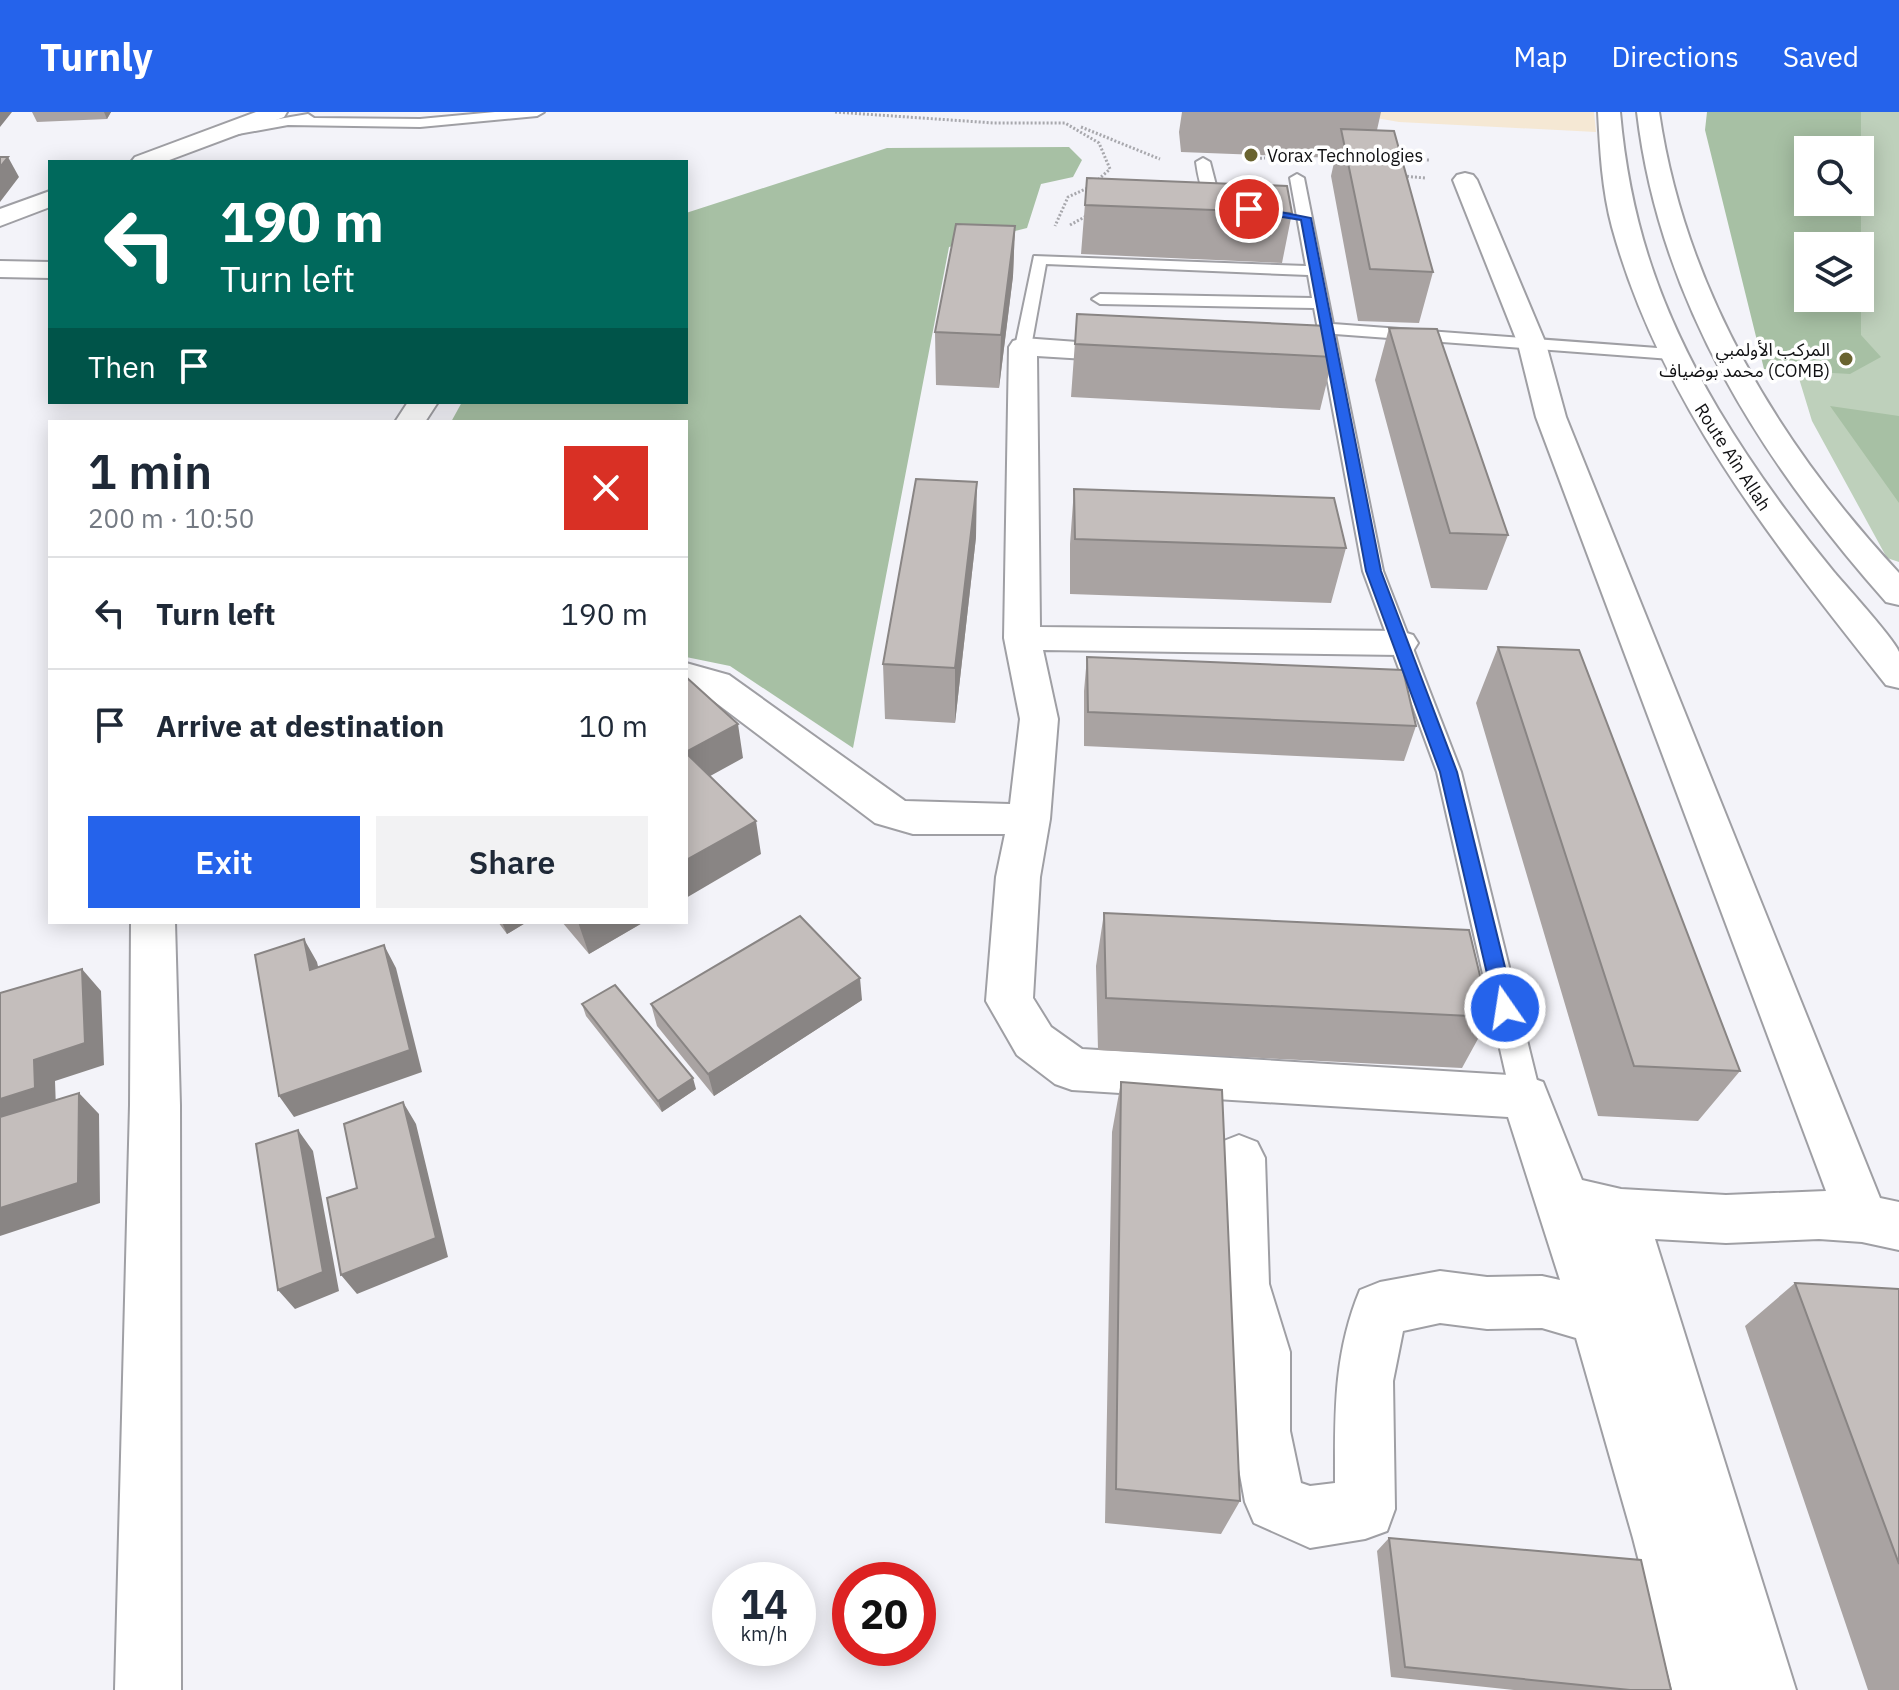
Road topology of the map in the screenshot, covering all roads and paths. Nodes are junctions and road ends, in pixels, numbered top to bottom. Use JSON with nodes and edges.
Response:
{"nodes":[{"id":1,"x":343,"y":112,"type":"edge"},
{"id":2,"x":537,"y":112,"type":"edge"},
{"id":3,"x":835,"y":112,"type":"edge"},
{"id":4,"x":1609,"y":112,"type":"edge"},
{"id":5,"x":1648,"y":112,"type":"edge"},
{"id":6,"x":283,"y":117,"type":"edge"},
{"id":7,"x":1065,"y":123,"type":"junction"},
{"id":8,"x":1160,"y":159,"type":"dead end"},
{"id":9,"x":149,"y":160,"type":"edge"},
{"id":10,"x":1383,"y":160,"type":"edge"},
{"id":11,"x":1203,"y":162,"type":"dead end"},
{"id":12,"x":1399,"y":175,"type":"edge"},
{"id":13,"x":1297,"y":178,"type":"dead end"},
{"id":14,"x":1465,"y":180,"type":"junction"},
{"id":15,"x":48,"y":199,"type":"edge"},
{"id":16,"x":1249,"y":209,"type":"edge"},
{"id":17,"x":1093,"y":212,"type":"edge"},
{"id":18,"x":0,"y":218,"type":"edge"},
{"id":19,"x":1053,"y":235,"type":"junction"},
{"id":20,"x":1039,"y":259,"type":"junction"},
{"id":21,"x":0,"y":269,"type":"edge"},
{"id":22,"x":48,"y":270,"type":"edge"},
{"id":23,"x":1316,"y":271,"type":"junction"},
{"id":24,"x":1100,"y":299,"type":"dead end"},
{"id":25,"x":1322,"y":303,"type":"junction"},
{"id":26,"x":1327,"y":328,"type":"junction"},
{"id":27,"x":1532,"y":344,"type":"junction"},
{"id":28,"x":1023,"y":347,"type":"junction"},
{"id":29,"x":1163,"y":354,"type":"edge"},
{"id":30,"x":1671,"y":354,"type":"junction"},
{"id":31,"x":1302,"y":360,"type":"edge"},
{"id":32,"x":1333,"y":362,"type":"junction"},
{"id":33,"x":1899,"y":594,"type":"edge"},
{"id":34,"x":1022,"y":638,"type":"junction"},
{"id":35,"x":1400,"y":643,"type":"junction"},
{"id":36,"x":688,"y":676,"type":"edge"},
{"id":37,"x":1899,"y":676,"type":"edge"},
{"id":38,"x":1029,"y":819,"type":"junction"},
{"id":39,"x":153,"y":924,"type":"edge"},
{"id":40,"x":1526,"y":1097,"type":"junction"},
{"id":41,"x":1239,"y":1158,"type":"dead end"},
{"id":42,"x":1563,"y":1200,"type":"junction"},
{"id":43,"x":1621,"y":1213,"type":"junction"},
{"id":44,"x":1880,"y":1222,"type":"edge"},
{"id":45,"x":1599,"y":1318,"type":"junction"},
{"id":46,"x":148,"y":1690,"type":"edge"},
{"id":47,"x":1705,"y":1690,"type":"edge"},
{"id":48,"x":1763,"y":1690,"type":"edge"}],
"edges":[{"from":1,"to":6,"type":"lane"},
{"from":2,"to":6,"type":"lane"},
{"from":3,"to":7,"type":"path"},
{"from":4,"to":30,"type":"street","name":"Route Aîn Allah"},
{"from":5,"to":33,"type":"street"},
{"from":6,"to":9,"type":"street"},
{"from":7,"to":8,"type":"path"},
{"from":7,"to":19,"type":"path"},
{"from":10,"to":14,"type":"path"},
{"from":11,"to":16,"type":"lane"},
{"from":12,"to":14,"type":"path"},
{"from":13,"to":23,"type":"lane"},
{"from":14,"to":27,"type":"street"},
{"from":15,"to":18,"type":"street"},
{"from":17,"to":19,"type":"path"},
{"from":19,"to":20,"type":"path"},
{"from":20,"to":23,"type":"lane"},
{"from":20,"to":28,"type":"lane"},
{"from":21,"to":22,"type":"street"},
{"from":23,"to":25,"type":"lane"},
{"from":24,"to":25,"type":"lane"},
{"from":25,"to":26,"type":"lane"},
{"from":26,"to":27,"type":"lane"},
{"from":26,"to":32,"type":"lane"},
{"from":27,"to":30,"type":"lane"},
{"from":27,"to":44,"type":"street"},
{"from":28,"to":29,"type":"street"},
{"from":28,"to":34,"type":"street"},
{"from":30,"to":37,"type":"street","name":"Route Aîn Allah"},
{"from":31,"to":32,"type":"street"},
{"from":32,"to":35,"type":"lane"},
{"from":34,"to":35,"type":"street"},
{"from":34,"to":38,"type":"street"},
{"from":35,"to":40,"type":"lane"},
{"from":36,"to":38,"type":"street"},
{"from":38,"to":40,"type":"street"},
{"from":39,"to":46,"type":"street"},
{"from":40,"to":42,"type":"street"},
{"from":41,"to":45,"type":"street"},
{"from":42,"to":43,"type":"street"},
{"from":42,"to":45,"type":"street"},
{"from":43,"to":44,"type":"street"},
{"from":43,"to":48,"type":"street"},
{"from":45,"to":47,"type":"street"}]}
